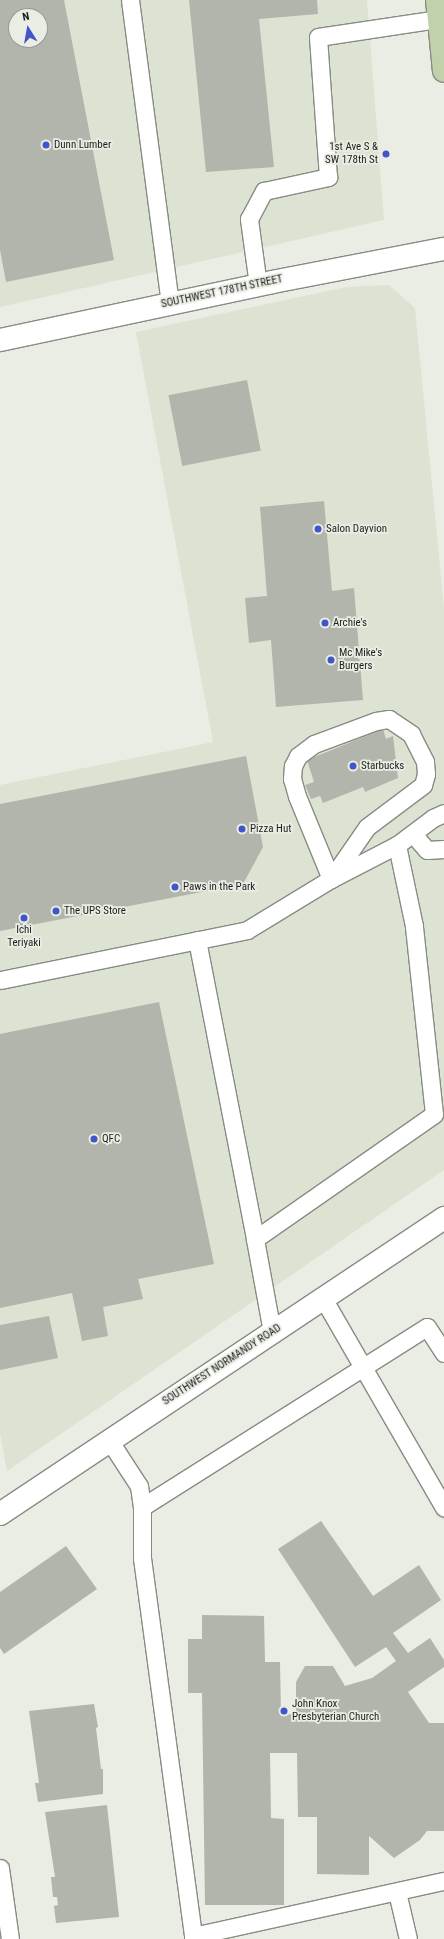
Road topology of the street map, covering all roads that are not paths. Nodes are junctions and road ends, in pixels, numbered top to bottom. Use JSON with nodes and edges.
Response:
{"nodes":[{"id":1,"x":130,"y":0,"type":"edge"},
{"id":2,"x":438,"y":10,"type":"edge"},
{"id":3,"x":444,"y":71,"type":"edge"},
{"id":4,"x":444,"y":249,"type":"edge"},
{"id":5,"x":258,"y":285,"type":"junction"},
{"id":6,"x":170,"y":303,"type":"junction"},
{"id":7,"x":0,"y":340,"type":"edge"},
{"id":8,"x":444,"y":814,"type":"edge"},
{"id":9,"x":413,"y":834,"type":"junction"},
{"id":10,"x":397,"y":845,"type":"junction"},
{"id":11,"x":444,"y":849,"type":"edge"},
{"id":12,"x":331,"y":879,"type":"junction"},
{"id":13,"x":197,"y":940,"type":"junction"},
{"id":14,"x":0,"y":980,"type":"edge"},
{"id":15,"x":444,"y":1218,"type":"edge"},
{"id":16,"x":255,"y":1239,"type":"junction"},
{"id":17,"x":323,"y":1298,"type":"junction"},
{"id":18,"x":272,"y":1332,"type":"junction"},
{"id":19,"x":444,"y":1354,"type":"edge"},
{"id":20,"x":363,"y":1367,"type":"junction"},
{"id":21,"x":109,"y":1440,"type":"junction"},
{"id":22,"x":142,"y":1507,"type":"junction"},
{"id":23,"x":444,"y":1508,"type":"edge"},
{"id":24,"x":0,"y":1514,"type":"edge"},
{"id":25,"x":0,"y":1868,"type":"edge"},
{"id":26,"x":444,"y":1881,"type":"edge"},
{"id":27,"x":397,"y":1892,"type":"junction"},
{"id":28,"x":193,"y":1938,"type":"edge"},
{"id":29,"x":10,"y":1939,"type":"edge"},
{"id":30,"x":408,"y":1939,"type":"edge"}],
"edges":[{"from":1,"to":6,"type":"lane"},
{"from":2,"to":3,"type":"main road"},
{"from":2,"to":5,"type":"lane"},
{"from":4,"to":5,"type":"street","name":"SOUTHWEST 178TH STREET"},
{"from":5,"to":6,"type":"street","name":"SOUTHWEST 178TH STREET"},
{"from":6,"to":7,"type":"street","name":"SOUTHWEST 178TH STREET"},
{"from":8,"to":9,"type":"lane"},
{"from":9,"to":10,"type":"lane"},
{"from":9,"to":11,"type":"lane"},
{"from":10,"to":12,"type":"lane"},
{"from":10,"to":16,"type":"lane"},
{"from":12,"to":12,"type":"lane"},
{"from":12,"to":13,"type":"lane"},
{"from":13,"to":14,"type":"lane"},
{"from":13,"to":16,"type":"lane"},
{"from":15,"to":17,"type":"street","name":"SOUTHWEST NORMANDY ROAD"},
{"from":16,"to":18,"type":"lane"},
{"from":17,"to":18,"type":"street","name":"SOUTHWEST NORMANDY ROAD"},
{"from":17,"to":20,"type":"lane"},
{"from":18,"to":21,"type":"street","name":"SOUTHWEST NORMANDY ROAD"},
{"from":19,"to":20,"type":"lane"},
{"from":20,"to":22,"type":"lane"},
{"from":20,"to":23,"type":"lane"},
{"from":21,"to":22,"type":"lane"},
{"from":21,"to":24,"type":"street","name":"SOUTHWEST NORMANDY ROAD"},
{"from":22,"to":28,"type":"lane"},
{"from":25,"to":29,"type":"lane"},
{"from":26,"to":27,"type":"lane"},
{"from":27,"to":28,"type":"lane"},
{"from":27,"to":30,"type":"lane"}]}
